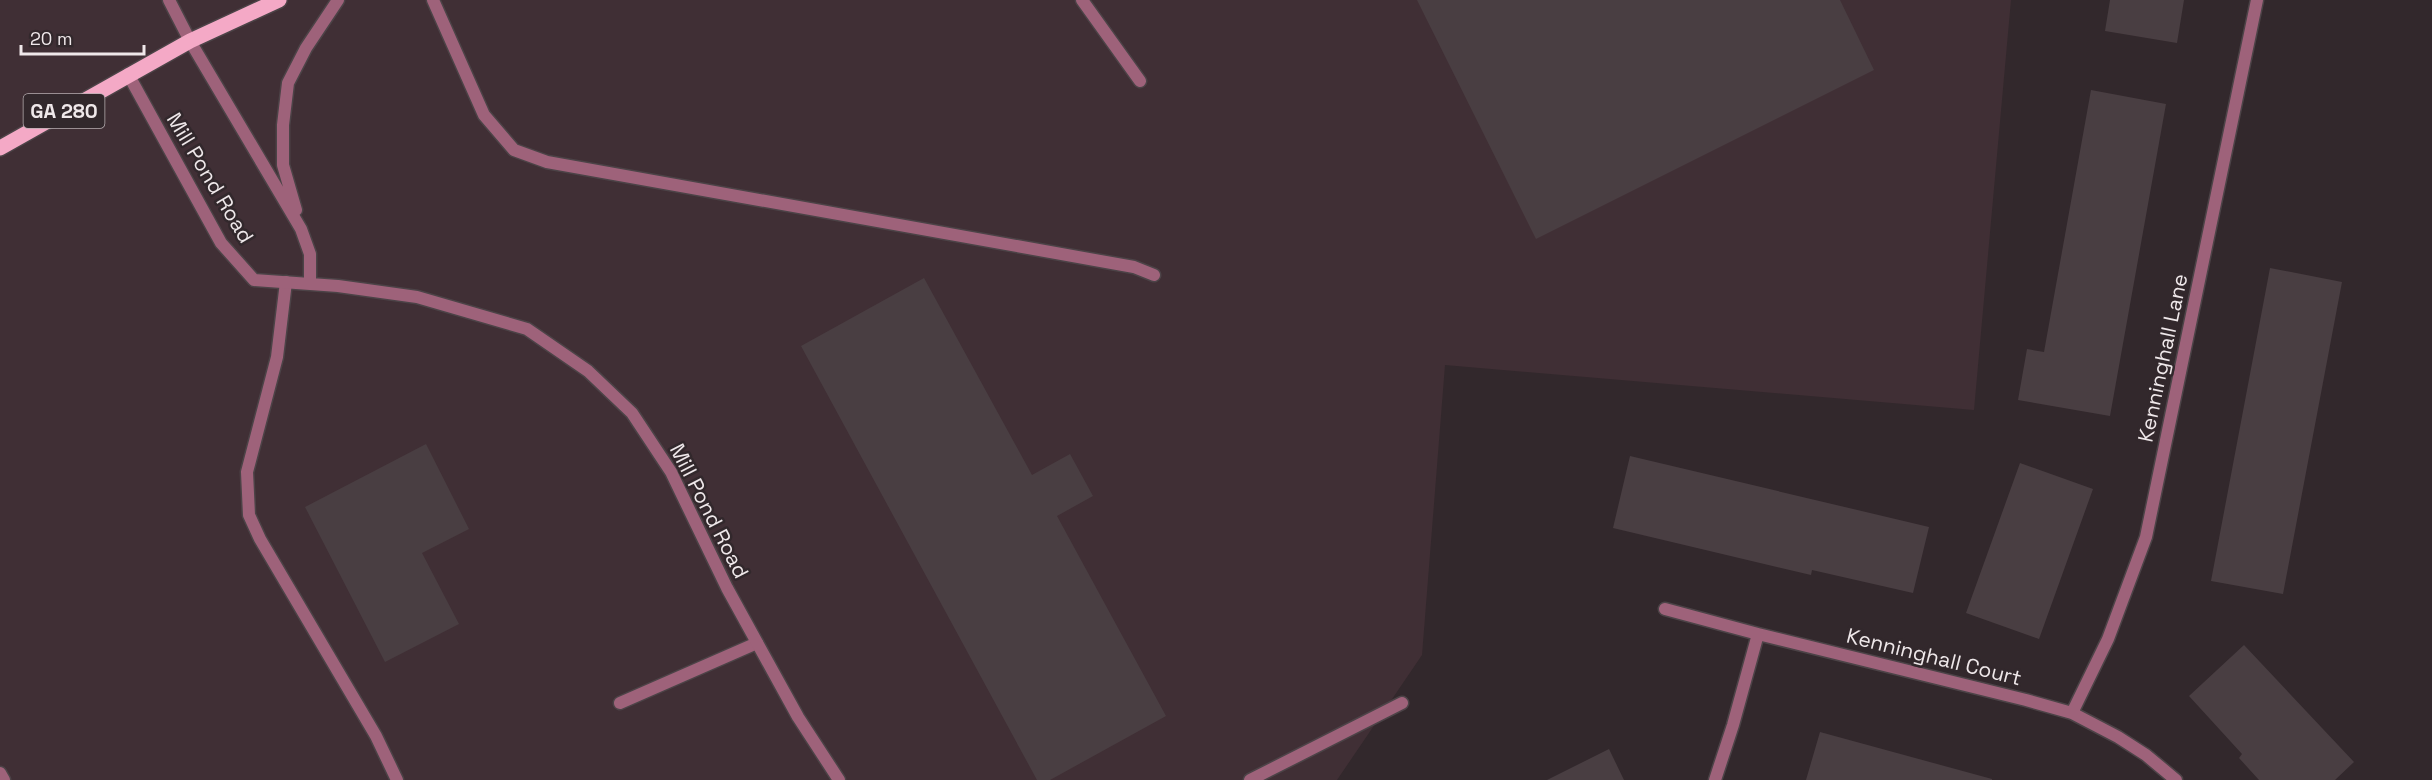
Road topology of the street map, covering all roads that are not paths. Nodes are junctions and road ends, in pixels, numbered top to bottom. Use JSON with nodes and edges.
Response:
{"nodes":[{"id":1,"x":169,"y":0,"type":"edge"},
{"id":2,"x":279,"y":0,"type":"edge"},
{"id":3,"x":338,"y":0,"type":"edge"},
{"id":4,"x":433,"y":0,"type":"edge"},
{"id":5,"x":1082,"y":0,"type":"edge"},
{"id":6,"x":2257,"y":0,"type":"edge"},
{"id":7,"x":190,"y":41,"type":"junction"},
{"id":8,"x":128,"y":74,"type":"junction"},
{"id":9,"x":1140,"y":81,"type":"dead end"},
{"id":10,"x":0,"y":148,"type":"edge"},
{"id":11,"x":301,"y":229,"type":"junction"},
{"id":12,"x":1154,"y":275,"type":"dead end"},
{"id":13,"x":286,"y":282,"type":"junction"},
{"id":14,"x":310,"y":284,"type":"junction"},
{"id":15,"x":1665,"y":609,"type":"dead end"},
{"id":16,"x":1758,"y":634,"type":"junction"},
{"id":17,"x":757,"y":644,"type":"junction"},
{"id":18,"x":620,"y":703,"type":"dead end"},
{"id":19,"x":1402,"y":703,"type":"dead end"},
{"id":20,"x":2072,"y":713,"type":"junction"},
{"id":21,"x":0,"y":773,"type":"edge"},
{"id":22,"x":4,"y":780,"type":"edge"},
{"id":23,"x":397,"y":780,"type":"edge"},
{"id":24,"x":839,"y":780,"type":"edge"},
{"id":25,"x":1250,"y":780,"type":"edge"},
{"id":26,"x":1715,"y":780,"type":"edge"},
{"id":27,"x":2176,"y":780,"type":"edge"}],
"edges":[{"from":1,"to":7,"type":"street"},
{"from":2,"to":7,"type":"main road","number":"GA 280"},
{"from":3,"to":11,"type":"street"},
{"from":4,"to":12,"type":"street"},
{"from":5,"to":9,"type":"street"},
{"from":6,"to":20,"type":"street","name":"Kenninghall Lane"},
{"from":7,"to":8,"type":"main road","number":"GA 280"},
{"from":7,"to":11,"type":"street"},
{"from":8,"to":10,"type":"main road","number":"GA 280"},
{"from":8,"to":13,"type":"street","name":"Mill Pond Road"},
{"from":11,"to":14,"type":"street"},
{"from":13,"to":14,"type":"street","name":"Mill Pond Road"},
{"from":13,"to":23,"type":"street"},
{"from":14,"to":17,"type":"street","name":"Mill Pond Road"},
{"from":15,"to":16,"type":"street","name":"Kenninghall Court"},
{"from":16,"to":20,"type":"street","name":"Kenninghall Court"},
{"from":16,"to":26,"type":"street"},
{"from":17,"to":18,"type":"street"},
{"from":17,"to":24,"type":"street","name":"Mill Pond Road"},
{"from":19,"to":25,"type":"street"},
{"from":20,"to":27,"type":"street","name":"Kenninghall Court"},
{"from":21,"to":22,"type":"street"}]}
